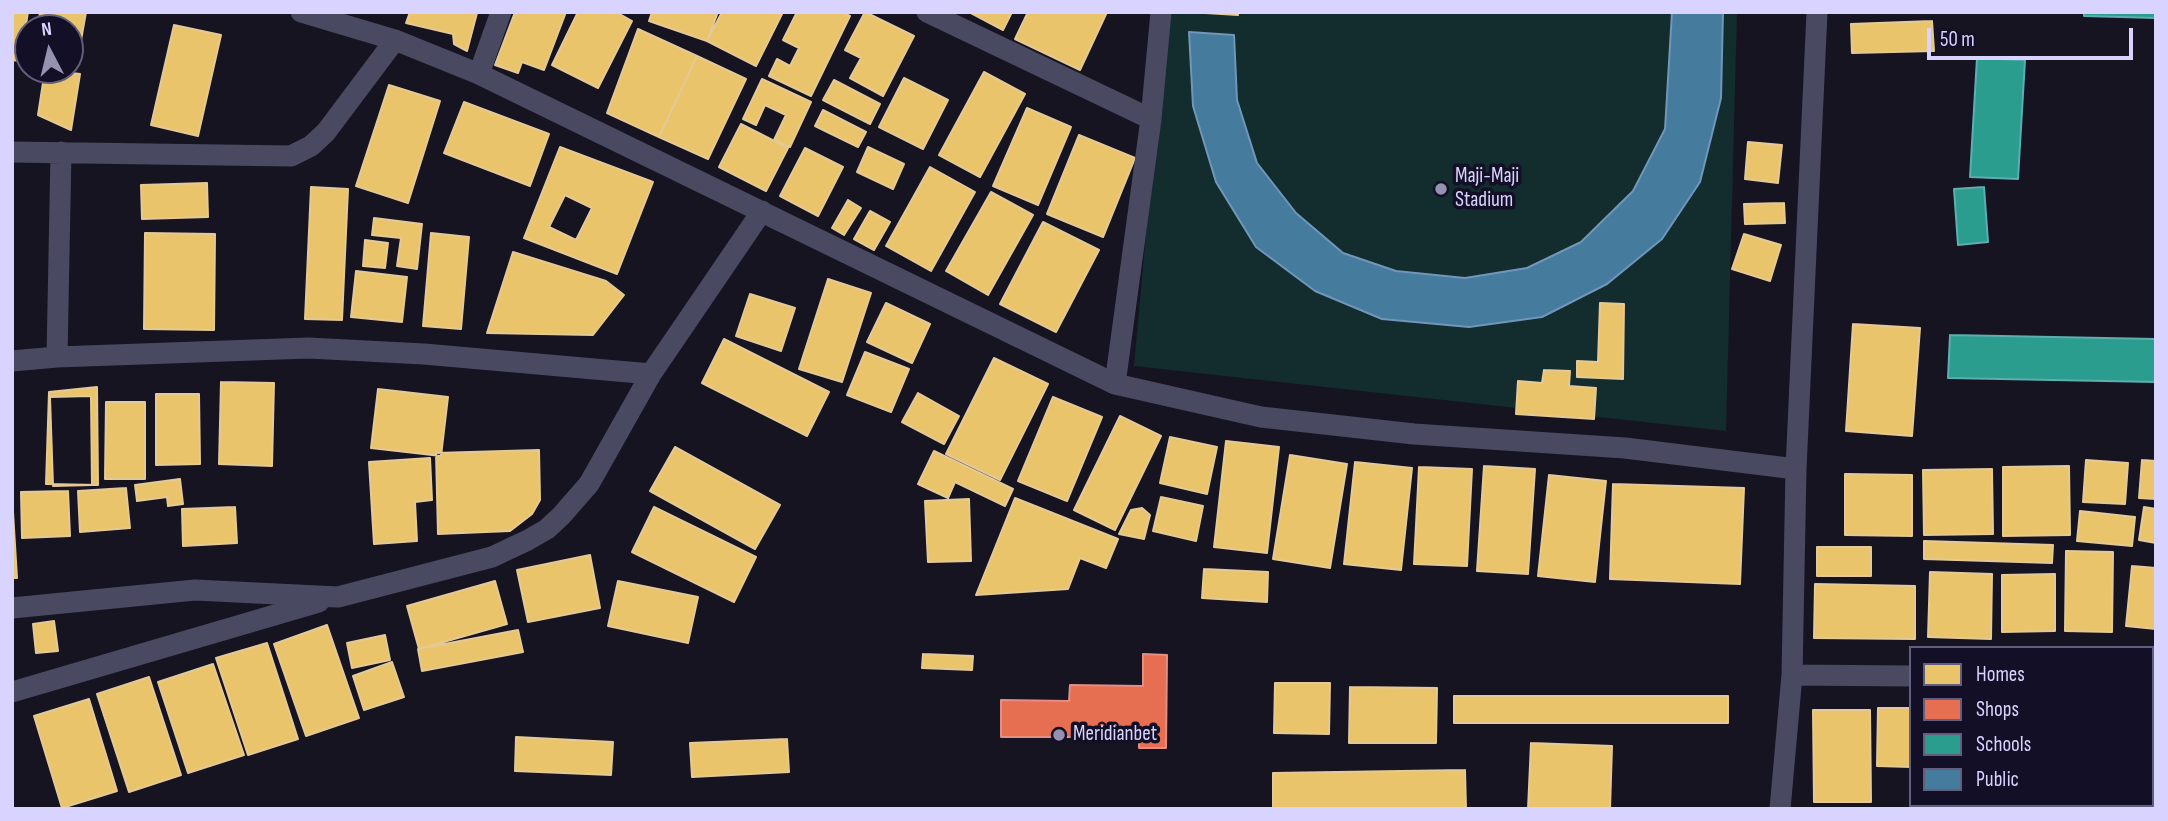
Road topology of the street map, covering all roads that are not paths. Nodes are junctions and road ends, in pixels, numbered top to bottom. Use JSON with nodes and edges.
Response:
{"nodes":[{"id":1,"x":301,"y":12,"type":"edge"},
{"id":2,"x":501,"y":12,"type":"edge"},
{"id":3,"x":927,"y":12,"type":"edge"},
{"id":4,"x":1161,"y":12,"type":"edge"},
{"id":5,"x":1816,"y":12,"type":"edge"},
{"id":6,"x":395,"y":40,"type":"junction"},
{"id":7,"x":479,"y":74,"type":"junction"},
{"id":8,"x":1151,"y":119,"type":"junction"},
{"id":9,"x":12,"y":152,"type":"edge"},
{"id":10,"x":61,"y":152,"type":"junction"},
{"id":11,"x":762,"y":211,"type":"junction"},
{"id":12,"x":57,"y":357,"type":"junction"},
{"id":13,"x":12,"y":361,"type":"edge"},
{"id":14,"x":651,"y":374,"type":"junction"},
{"id":15,"x":1115,"y":384,"type":"junction"},
{"id":16,"x":1796,"y":469,"type":"junction"},
{"id":17,"x":338,"y":597,"type":"junction"},
{"id":18,"x":12,"y":608,"type":"edge"},
{"id":19,"x":1792,"y":675,"type":"junction"},
{"id":20,"x":1909,"y":676,"type":"edge"},
{"id":21,"x":12,"y":692,"type":"edge"},
{"id":22,"x":1780,"y":809,"type":"edge"}],
"edges":[{"from":1,"to":6,"type":"street"},
{"from":2,"to":7,"type":"street"},
{"from":3,"to":8,"type":"street"},
{"from":4,"to":8,"type":"street"},
{"from":5,"to":16,"type":"street"},
{"from":6,"to":7,"type":"street"},
{"from":6,"to":10,"type":"street"},
{"from":7,"to":11,"type":"street"},
{"from":8,"to":15,"type":"street"},
{"from":9,"to":10,"type":"street"},
{"from":10,"to":12,"type":"street"},
{"from":11,"to":14,"type":"street"},
{"from":11,"to":15,"type":"street"},
{"from":12,"to":13,"type":"street"},
{"from":12,"to":14,"type":"street"},
{"from":14,"to":17,"type":"street"},
{"from":15,"to":16,"type":"street"},
{"from":16,"to":19,"type":"street"},
{"from":17,"to":18,"type":"street"},
{"from":17,"to":21,"type":"street"},
{"from":19,"to":20,"type":"street"},
{"from":19,"to":22,"type":"street"}]}
